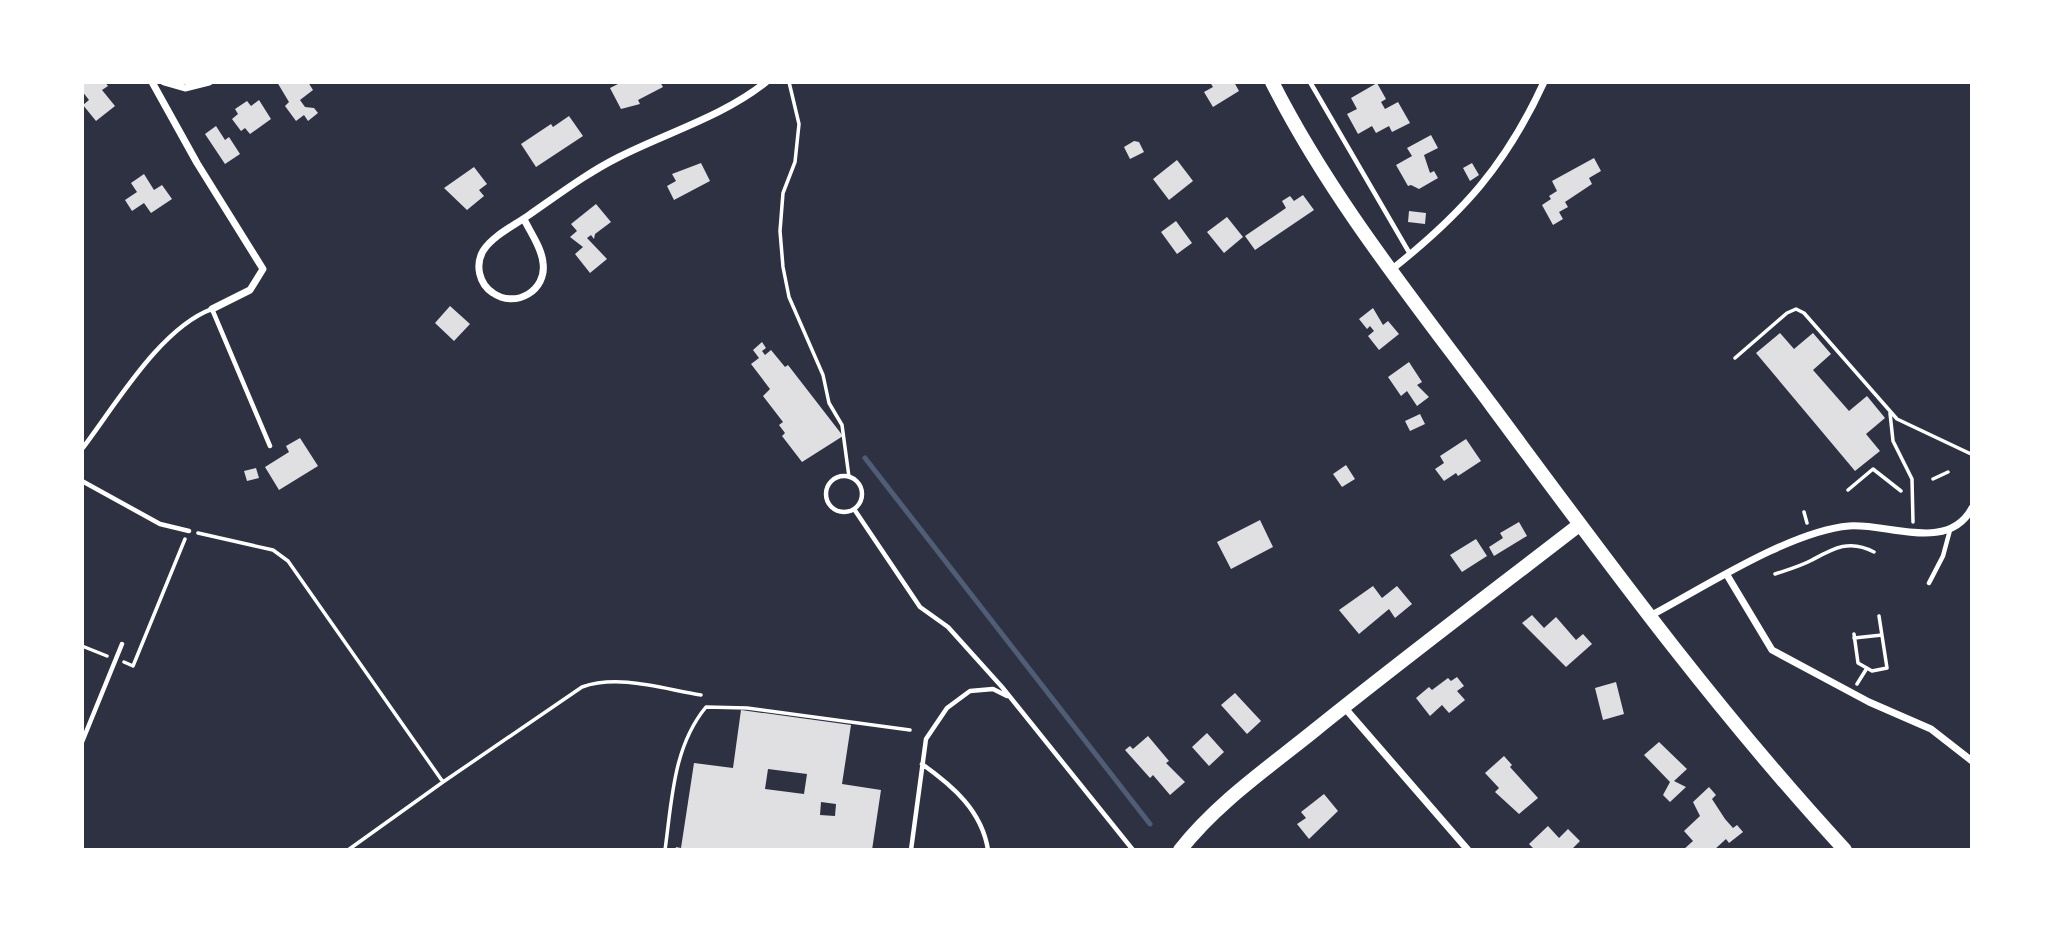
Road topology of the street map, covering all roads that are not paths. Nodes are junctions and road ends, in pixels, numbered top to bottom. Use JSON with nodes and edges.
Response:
{"nodes":[{"id":1,"x":152,"y":82,"type":"edge"},
{"id":2,"x":164,"y":82,"type":"edge"},
{"id":3,"x":209,"y":82,"type":"edge"},
{"id":4,"x":766,"y":82,"type":"edge"},
{"id":5,"x":1272,"y":82,"type":"edge"},
{"id":6,"x":1310,"y":82,"type":"edge"},
{"id":7,"x":1544,"y":82,"type":"edge"},
{"id":8,"x":524,"y":219,"type":"junction"},
{"id":9,"x":1410,"y":255,"type":"junction"},
{"id":10,"x":1391,"y":270,"type":"junction"},
{"id":11,"x":212,"y":309,"type":"junction"},
{"id":12,"x":270,"y":446,"type":"dead end"},
{"id":13,"x":82,"y":449,"type":"edge"},
{"id":14,"x":82,"y":481,"type":"edge"},
{"id":15,"x":854,"y":509,"type":"junction"},
{"id":16,"x":1971,"y":513,"type":"edge"},
{"id":17,"x":1579,"y":525,"type":"junction"},
{"id":18,"x":1951,"y":530,"type":"junction"},
{"id":19,"x":189,"y":531,"type":"road end"},
{"id":20,"x":1727,"y":575,"type":"junction"},
{"id":21,"x":1929,"y":583,"type":"dead end"},
{"id":22,"x":1648,"y":617,"type":"junction"},
{"id":23,"x":122,"y":644,"type":"dead end"},
{"id":24,"x":1012,"y":701,"type":"junction"},
{"id":25,"x":1344,"y":707,"type":"junction"},
{"id":26,"x":82,"y":742,"type":"edge"},
{"id":27,"x":1972,"y":761,"type":"edge"},
{"id":28,"x":922,"y":764,"type":"junction"},
{"id":29,"x":911,"y":850,"type":"edge"},
{"id":30,"x":988,"y":850,"type":"edge"},
{"id":31,"x":1133,"y":850,"type":"edge"},
{"id":32,"x":1180,"y":850,"type":"edge"},
{"id":33,"x":1468,"y":850,"type":"edge"},
{"id":34,"x":1845,"y":850,"type":"edge"}],
"edges":[{"from":1,"to":11,"type":"street"},
{"from":2,"to":3,"type":"street"},
{"from":4,"to":8,"type":"street"},
{"from":5,"to":10,"type":"main road"},
{"from":6,"to":9,"type":"lane"},
{"from":7,"to":9,"type":"street"},
{"from":8,"to":8,"type":"street"},
{"from":9,"to":10,"type":"street"},
{"from":10,"to":17,"type":"main road"},
{"from":11,"to":12,"type":"lane"},
{"from":11,"to":13,"type":"lane"},
{"from":14,"to":19,"type":"lane"},
{"from":15,"to":15,"type":"lane"},
{"from":15,"to":24,"type":"lane"},
{"from":16,"to":18,"type":"street"},
{"from":17,"to":22,"type":"main road"},
{"from":17,"to":25,"type":"main road"},
{"from":18,"to":20,"type":"street"},
{"from":18,"to":21,"type":"lane"},
{"from":20,"to":22,"type":"street"},
{"from":20,"to":27,"type":"street"},
{"from":22,"to":34,"type":"main road"},
{"from":23,"to":26,"type":"lane"},
{"from":24,"to":28,"type":"lane"},
{"from":24,"to":31,"type":"lane"},
{"from":25,"to":32,"type":"main road"},
{"from":25,"to":33,"type":"street"},
{"from":28,"to":29,"type":"lane"},
{"from":28,"to":30,"type":"lane"}]}
